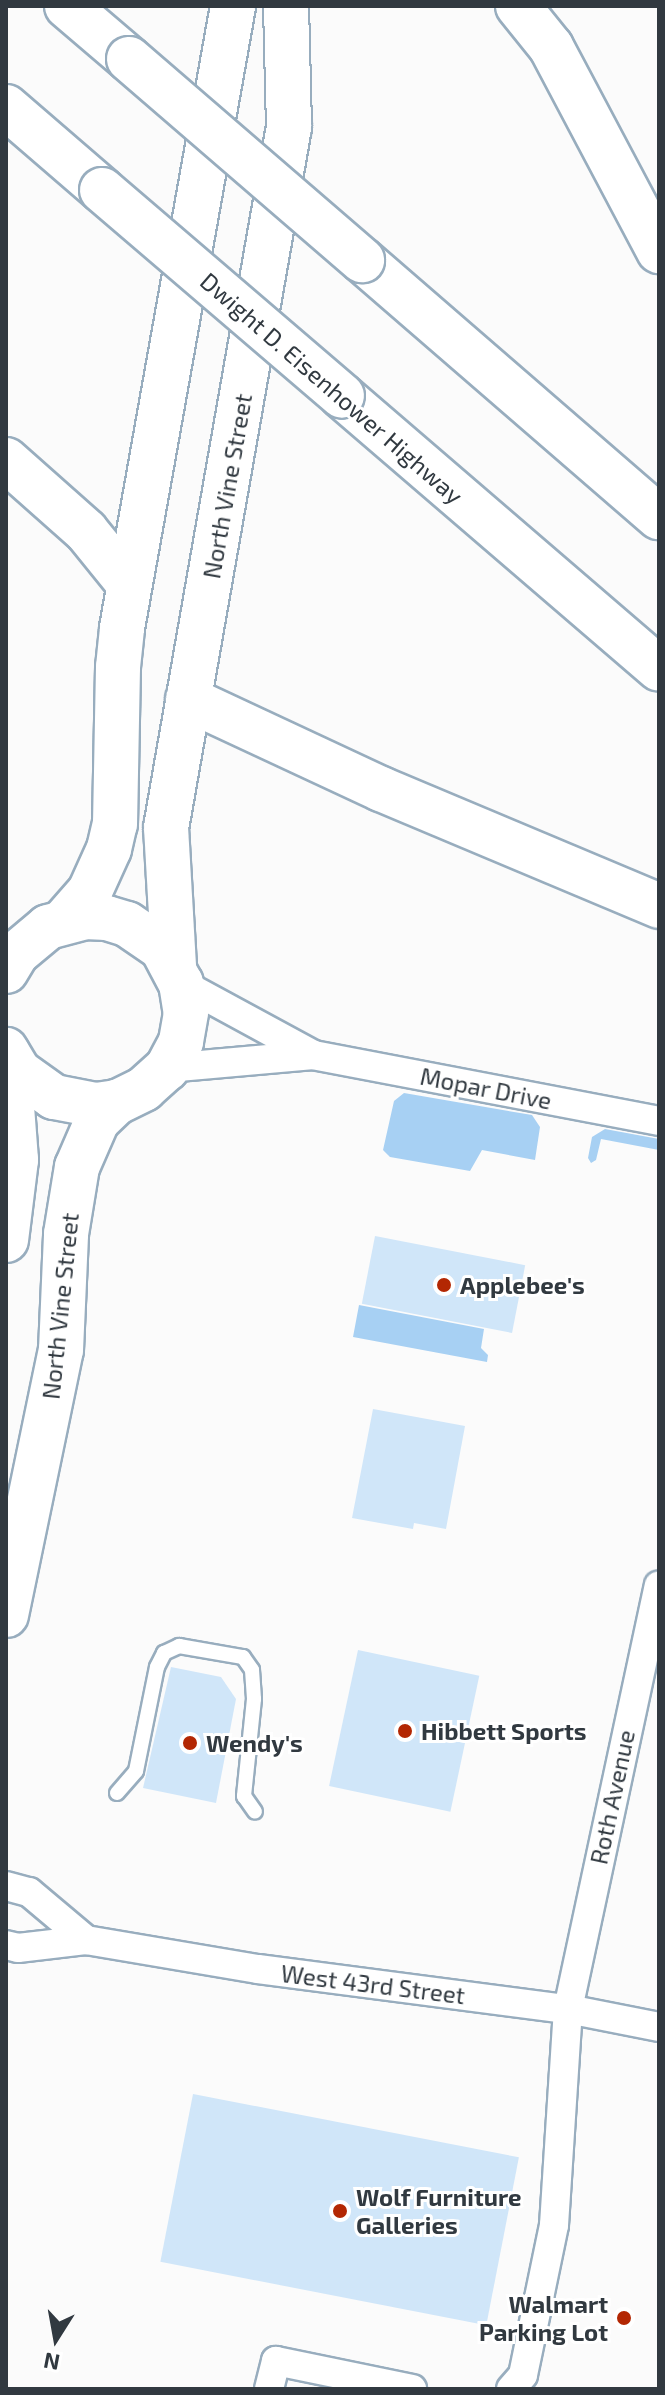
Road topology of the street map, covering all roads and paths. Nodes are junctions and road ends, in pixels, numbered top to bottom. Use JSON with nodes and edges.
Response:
{"nodes":[{"id":1,"x":67,"y":6,"type":"edge"},
{"id":2,"x":233,"y":6,"type":"edge"},
{"id":3,"x":286,"y":6,"type":"edge"},
{"id":4,"x":518,"y":6,"type":"edge"},
{"id":5,"x":6,"y":107,"type":"edge"},
{"id":6,"x":659,"y":251,"type":"edge"},
{"id":7,"x":6,"y":460,"type":"edge"},
{"id":8,"x":659,"y":517,"type":"edge"},
{"id":9,"x":129,"y":584,"type":"junction"},
{"id":10,"x":659,"y":669,"type":"edge"},
{"id":11,"x":188,"y":699,"type":"junction"},
{"id":12,"x":659,"y":906,"type":"edge"},
{"id":13,"x":34,"y":934,"type":"edge"},
{"id":14,"x":6,"y":971,"type":"edge"},
{"id":15,"x":178,"y":974,"type":"junction"},
{"id":16,"x":7,"y":1052,"type":"edge"},
{"id":17,"x":313,"y":1055,"type":"junction"},
{"id":18,"x":167,"y":1068,"type":"junction"},
{"id":19,"x":117,"y":1102,"type":"junction"},
{"id":20,"x":659,"y":1121,"type":"edge"},
{"id":21,"x":6,"y":1240,"type":"edge"},
{"id":22,"x":659,"y":1586,"type":"edge"},
{"id":23,"x":6,"y":1615,"type":"edge"},
{"id":24,"x":117,"y":1793,"type":"dead end"},
{"id":25,"x":255,"y":1812,"type":"dead end"},
{"id":26,"x":6,"y":1886,"type":"edge"},
{"id":27,"x":86,"y":1940,"type":"junction"},
{"id":28,"x":6,"y":1945,"type":"edge"},
{"id":29,"x":568,"y":2009,"type":"junction"},
{"id":30,"x":659,"y":2027,"type":"edge"},
{"id":31,"x":269,"y":2389,"type":"edge"},
{"id":32,"x":412,"y":2389,"type":"edge"},
{"id":33,"x":511,"y":2389,"type":"edge"}],
"edges":[{"from":1,"to":8,"type":"highway","bridge":true},
{"from":2,"to":9,"type":"highway"},
{"from":3,"to":11,"type":"highway","name":"North Vine Street"},
{"from":4,"to":6,"type":"highway"},
{"from":5,"to":10,"type":"highway","name":"Dwight D. Eisenhower Highway","bridge":true},
{"from":7,"to":9,"type":"highway"},
{"from":9,"to":13,"type":"highway"},
{"from":11,"to":12,"type":"highway"},
{"from":11,"to":15,"type":"highway","name":"North Vine Street"},
{"from":13,"to":14,"type":"highway"},
{"from":13,"to":15,"type":"highway"},
{"from":15,"to":17,"type":"street","name":"Mopar Drive"},
{"from":15,"to":18,"type":"highway","name":"North Vine Street"},
{"from":16,"to":19,"type":"highway"},
{"from":16,"to":21,"type":"highway"},
{"from":17,"to":18,"type":"street","name":"Mopar Drive"},
{"from":17,"to":20,"type":"street","name":"Mopar Drive"},
{"from":18,"to":19,"type":"highway"},
{"from":19,"to":23,"type":"highway","name":"North Vine Street"},
{"from":22,"to":29,"type":"street","name":"Roth Avenue"},
{"from":24,"to":25,"type":"lane"},
{"from":26,"to":27,"type":"street"},
{"from":27,"to":28,"type":"street"},
{"from":27,"to":29,"type":"street","name":"West 43rd Street"},
{"from":29,"to":30,"type":"street","name":"West 43rd Street"},
{"from":29,"to":33,"type":"street","name":"Roth Avenue"},
{"from":31,"to":32,"type":"street"}]}
